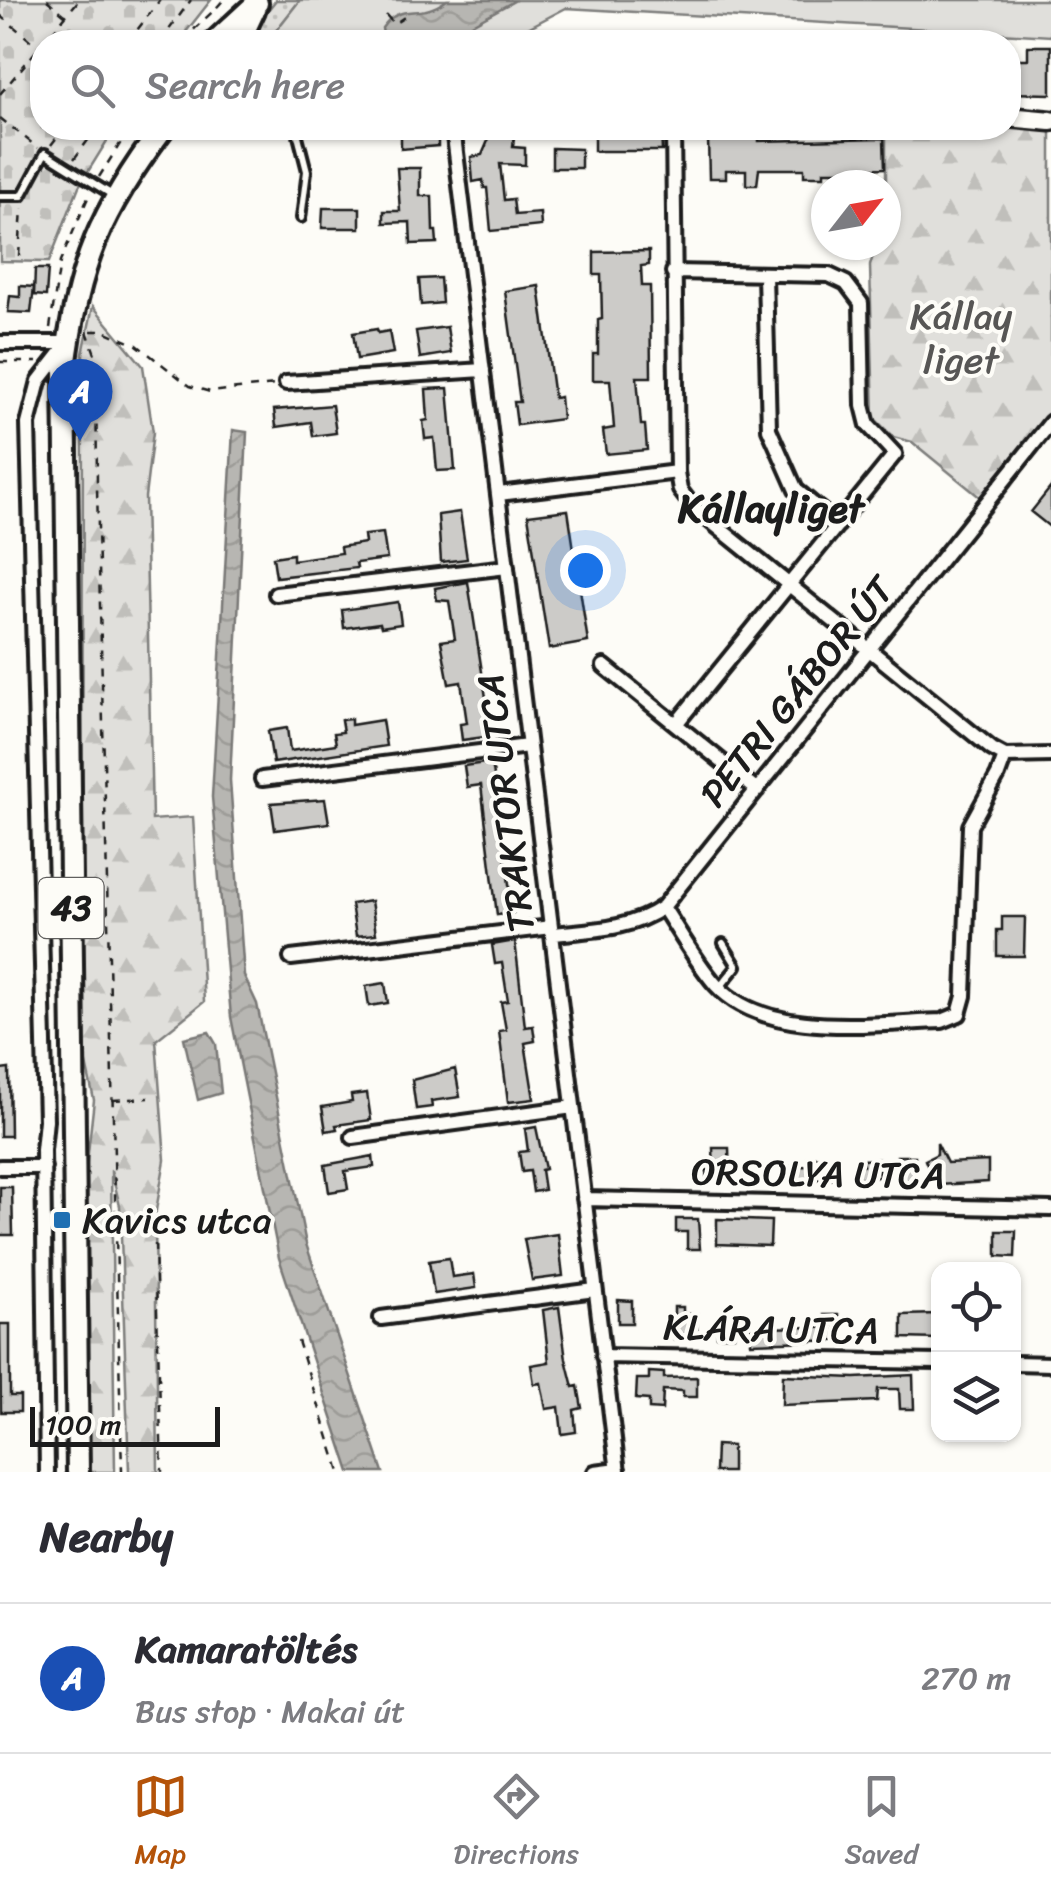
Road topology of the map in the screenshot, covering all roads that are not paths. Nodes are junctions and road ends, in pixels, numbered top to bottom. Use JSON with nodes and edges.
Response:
{"nodes":[{"id":1,"x":258,"y":2,"type":"edge"},
{"id":2,"x":231,"y":30,"type":"edge"},
{"id":3,"x":245,"y":30,"type":"edge"},
{"id":4,"x":155,"y":140,"type":"edge"},
{"id":5,"x":299,"y":140,"type":"edge"},
{"id":6,"x":454,"y":140,"type":"edge"},
{"id":7,"x":674,"y":140,"type":"edge"},
{"id":8,"x":0,"y":196,"type":"edge"},
{"id":9,"x":115,"y":196,"type":"junction"},
{"id":10,"x":301,"y":218,"type":"dead end"},
{"id":11,"x":673,"y":272,"type":"junction"},
{"id":12,"x":765,"y":275,"type":"junction"},
{"id":13,"x":0,"y":343,"type":"edge"},
{"id":14,"x":59,"y":343,"type":"junction"},
{"id":15,"x":483,"y":370,"type":"junction"},
{"id":16,"x":286,"y":384,"type":"road end"},
{"id":17,"x":1051,"y":422,"type":"edge"},
{"id":18,"x":677,"y":472,"type":"junction"},
{"id":19,"x":499,"y":494,"type":"junction"},
{"id":20,"x":838,"y":525,"type":"junction"},
{"id":21,"x":507,"y":566,"type":"junction"},
{"id":22,"x":790,"y":585,"type":"junction"},
{"id":23,"x":276,"y":594,"type":"dead end"},
{"id":24,"x":870,"y":650,"type":"junction"},
{"id":25,"x":604,"y":666,"type":"dead end"},
{"id":26,"x":676,"y":724,"type":"junction"},
{"id":27,"x":528,"y":746,"type":"junction"},
{"id":28,"x":1051,"y":755,"type":"edge"},
{"id":29,"x":1005,"y":756,"type":"junction"},
{"id":30,"x":262,"y":779,"type":"dead end"},
{"id":31,"x":757,"y":790,"type":"junction"},
{"id":32,"x":664,"y":908,"type":"junction"},
{"id":33,"x":551,"y":931,"type":"junction"},
{"id":34,"x":723,"y":943,"type":"dead end"},
{"id":35,"x":291,"y":958,"type":"dead end"},
{"id":36,"x":719,"y":988,"type":"junction"},
{"id":37,"x":573,"y":1107,"type":"junction"},
{"id":38,"x":46,"y":1120,"type":"junction"},
{"id":39,"x":74,"y":1120,"type":"junction"},
{"id":40,"x":353,"y":1137,"type":"dead end"},
{"id":41,"x":0,"y":1167,"type":"edge"},
{"id":42,"x":44,"y":1167,"type":"junction"},
{"id":43,"x":584,"y":1199,"type":"junction"},
{"id":44,"x":1051,"y":1209,"type":"edge"},
{"id":45,"x":595,"y":1290,"type":"junction"},
{"id":46,"x":381,"y":1318,"type":"dead end"},
{"id":47,"x":604,"y":1356,"type":"junction"},
{"id":48,"x":931,"y":1362,"type":"edge"},
{"id":49,"x":1021,"y":1363,"type":"edge"},
{"id":50,"x":1051,"y":1364,"type":"edge"},
{"id":51,"x":618,"y":1470,"type":"edge"},
{"id":52,"x":47,"y":1472,"type":"edge"},
{"id":53,"x":78,"y":1472,"type":"edge"},
{"id":54,"x":595,"y":1472,"type":"edge"}],
"edges":[{"from":1,"to":2,"type":"main road"},
{"from":1,"to":3,"type":"main road"},
{"from":4,"to":9,"type":"main road","number":"43"},
{"from":5,"to":10,"type":"lane"},
{"from":6,"to":15,"type":"street","name":"TRAKTOR UTCA"},
{"from":7,"to":11,"type":"street"},
{"from":8,"to":9,"type":"lane"},
{"from":9,"to":14,"type":"main road","number":"43"},
{"from":11,"to":12,"type":"street"},
{"from":11,"to":18,"type":"street"},
{"from":12,"to":20,"type":"street"},
{"from":12,"to":20,"type":"street"},
{"from":13,"to":14,"type":"street"},
{"from":14,"to":38,"type":"street"},
{"from":14,"to":39,"type":"main road","number":"43"},
{"from":15,"to":16,"type":"street"},
{"from":15,"to":19,"type":"street","name":"TRAKTOR UTCA"},
{"from":17,"to":24,"type":"street","name":"PETRI GÁBOR ÚT"},
{"from":18,"to":19,"type":"street"},
{"from":18,"to":22,"type":"street"},
{"from":19,"to":21,"type":"street","name":"TRAKTOR UTCA"},
{"from":20,"to":22,"type":"street"},
{"from":21,"to":23,"type":"street"},
{"from":21,"to":27,"type":"street","name":"TRAKTOR UTCA"},
{"from":22,"to":24,"type":"street"},
{"from":22,"to":26,"type":"street"},
{"from":24,"to":29,"type":"street"},
{"from":24,"to":31,"type":"street","name":"PETRI GÁBOR ÚT"},
{"from":25,"to":26,"type":"street"},
{"from":26,"to":31,"type":"street"},
{"from":27,"to":30,"type":"street"},
{"from":27,"to":33,"type":"street","name":"TRAKTOR UTCA"},
{"from":28,"to":29,"type":"street"},
{"from":29,"to":36,"type":"street"},
{"from":31,"to":32,"type":"street","name":"PETRI GÁBOR ÚT"},
{"from":32,"to":33,"type":"street","name":"PETRI GÁBOR ÚT"},
{"from":32,"to":36,"type":"street"},
{"from":33,"to":35,"type":"street","name":"PETRI GÁBOR ÚT"},
{"from":33,"to":37,"type":"street","name":"TRAKTOR UTCA"},
{"from":34,"to":36,"type":"lane"},
{"from":37,"to":40,"type":"street"},
{"from":37,"to":43,"type":"street","name":"TRAKTOR UTCA"},
{"from":38,"to":39,"type":"street"},
{"from":38,"to":42,"type":"street"},
{"from":39,"to":53,"type":"main road","number":"43"},
{"from":41,"to":42,"type":"street"},
{"from":42,"to":52,"type":"street"},
{"from":43,"to":44,"type":"street","name":"ORSOLYA UTCA"},
{"from":43,"to":45,"type":"street","name":"TRAKTOR UTCA"},
{"from":45,"to":46,"type":"street"},
{"from":45,"to":47,"type":"street","name":"TRAKTOR UTCA"},
{"from":47,"to":48,"type":"street","name":"KLÁRA UTCA"},
{"from":47,"to":51,"type":"street","name":"TRAKTOR UTCA"},
{"from":49,"to":50,"type":"street"},
{"from":51,"to":54,"type":"street"}]}
